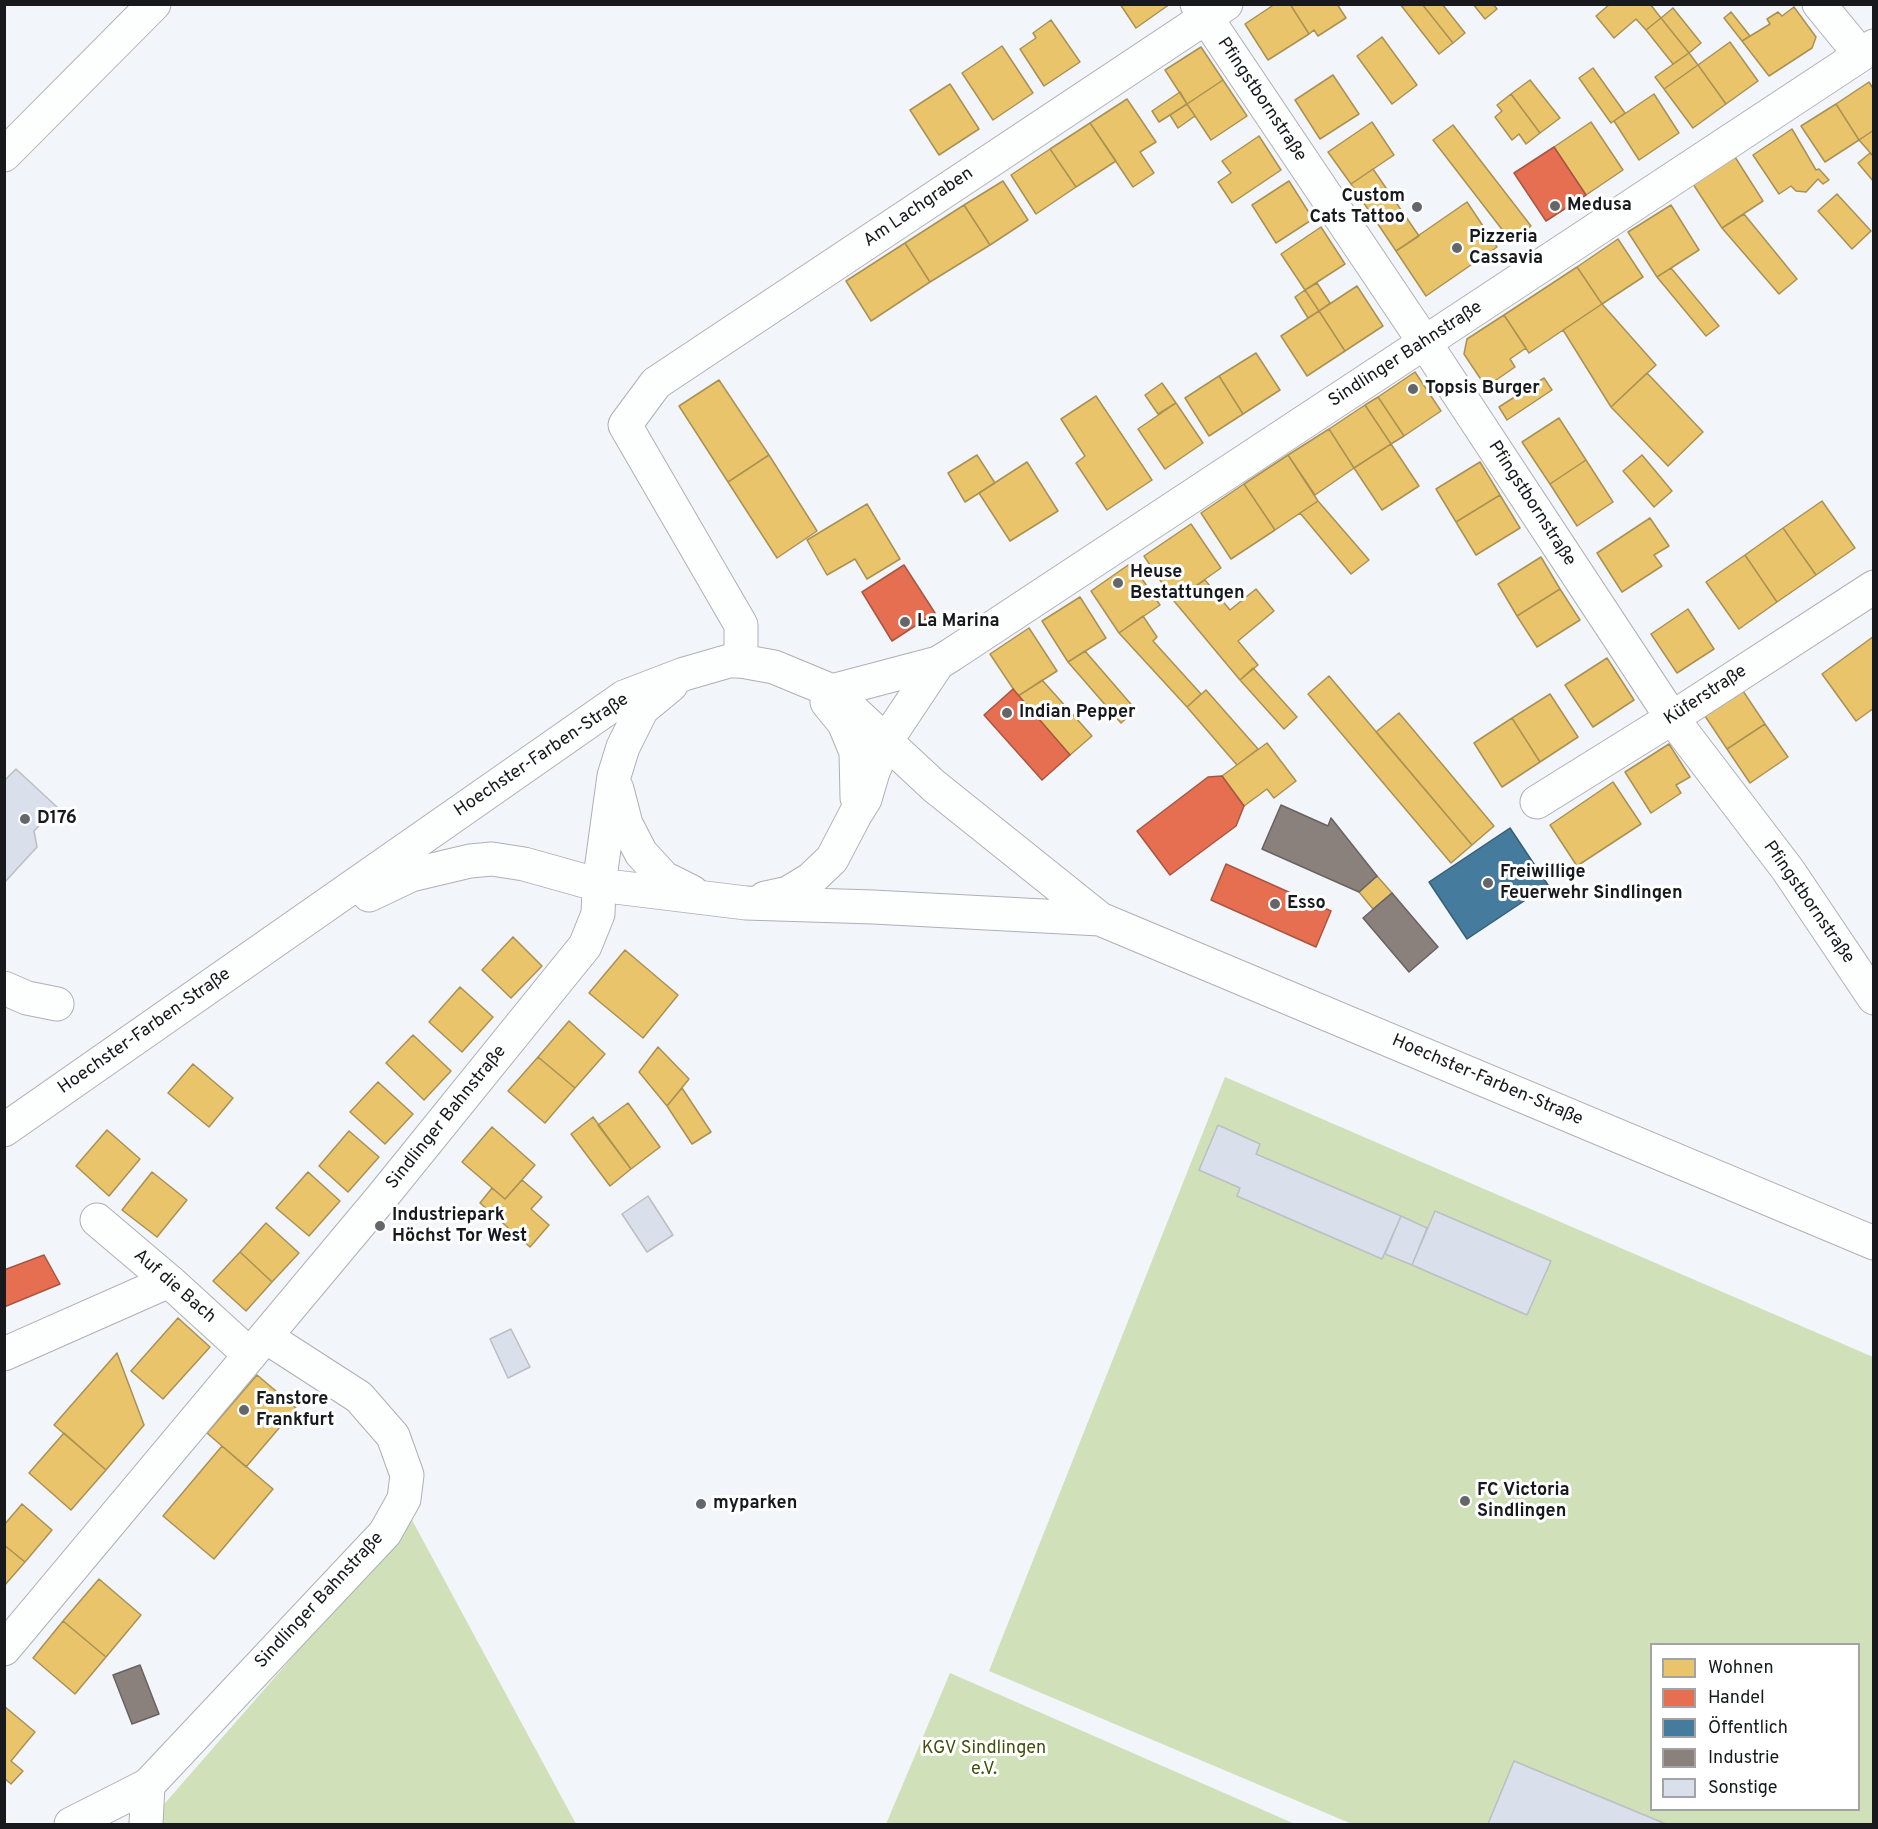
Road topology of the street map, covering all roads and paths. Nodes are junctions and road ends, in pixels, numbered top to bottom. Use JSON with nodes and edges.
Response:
{"nodes":[{"id":1,"x":154,"y":4,"type":"edge"},
{"id":2,"x":1819,"y":4,"type":"edge"},
{"id":3,"x":1209,"y":9,"type":"edge"},
{"id":4,"x":1867,"y":50,"type":"edge"},
{"id":5,"x":4,"y":155,"type":"edge"},
{"id":6,"x":1425,"y":343,"type":"junction"},
{"id":7,"x":1874,"y":587,"type":"edge"},
{"id":8,"x":741,"y":661,"type":"junction"},
{"id":9,"x":938,"y":663,"type":"junction"},
{"id":10,"x":684,"y":674,"type":"junction"},
{"id":11,"x":822,"y":688,"type":"junction"},
{"id":12,"x":1672,"y":718,"type":"junction"},
{"id":13,"x":886,"y":741,"type":"junction"},
{"id":14,"x":614,"y":776,"type":"junction"},
{"id":15,"x":1537,"y":802,"type":"dead end"},
{"id":16,"x":855,"y":815,"type":"junction"},
{"id":17,"x":599,"y":885,"type":"junction"},
{"id":18,"x":704,"y":898,"type":"junction"},
{"id":19,"x":746,"y":903,"type":"junction"},
{"id":20,"x":1100,"y":919,"type":"junction"},
{"id":21,"x":285,"y":934,"type":"junction"},
{"id":22,"x":4,"y":987,"type":"edge"},
{"id":23,"x":1874,"y":998,"type":"edge"},
{"id":24,"x":57,"y":1004,"type":"dead end"},
{"id":25,"x":4,"y":1130,"type":"edge"},
{"id":26,"x":97,"y":1220,"type":"dead end"},
{"id":27,"x":1874,"y":1243,"type":"edge"},
{"id":28,"x":169,"y":1281,"type":"junction"},
{"id":29,"x":258,"y":1346,"type":"junction"},
{"id":30,"x":4,"y":1354,"type":"edge"},
{"id":31,"x":4,"y":1648,"type":"edge"},
{"id":32,"x":148,"y":1785,"type":"junction"},
{"id":33,"x":71,"y":1824,"type":"edge"},
{"id":34,"x":146,"y":1824,"type":"edge"}],
"edges":[{"from":1,"to":5,"type":"street"},
{"from":2,"to":4,"type":"street"},
{"from":3,"to":6,"type":"street","name":"Pfingstbornstraße"},
{"from":3,"to":8,"type":"street","name":"Am Lachgraben"},
{"from":4,"to":6,"type":"street","name":"Sindlinger Bahnstraße"},
{"from":6,"to":9,"type":"street","name":"Sindlinger Bahnstraße"},
{"from":6,"to":12,"type":"street","name":"Pfingstbornstraße"},
{"from":7,"to":12,"type":"street","name":"Küferstraße"},
{"from":8,"to":10,"type":"street","name":"Hoechster-Farben-Straße"},
{"from":8,"to":11,"type":"street","name":"Hoechster-Farben-Straße"},
{"from":9,"to":11,"type":"street","name":"Sindlinger Bahnstraße"},
{"from":9,"to":13,"type":"street","name":"Sindlinger Bahnstraße"},
{"from":10,"to":14,"type":"street","name":"Sindlinger Bahnstraße"},
{"from":10,"to":21,"type":"street","name":"Hoechster-Farben-Straße"},
{"from":11,"to":13,"type":"street","name":"Hoechster-Farben-Straße"},
{"from":11,"to":16,"type":"street"},
{"from":12,"to":15,"type":"street","name":"Küferstraße"},
{"from":12,"to":23,"type":"street","name":"Pfingstbornstraße"},
{"from":13,"to":16,"type":"street","name":"Sindlinger Bahnstraße"},
{"from":13,"to":20,"type":"street","name":"Hoechster-Farben-Straße"},
{"from":14,"to":17,"type":"street","name":"Sindlinger Bahnstraße"},
{"from":14,"to":18,"type":"street"},
{"from":16,"to":19,"type":"street","name":"Sindlinger Bahnstraße"},
{"from":17,"to":18,"type":"street","name":"Hoechster-Farben-Straße"},
{"from":17,"to":21,"type":"street","name":"Hoechster-Farben-Straße"},
{"from":17,"to":29,"type":"street","name":"Sindlinger Bahnstraße"},
{"from":18,"to":19,"type":"street","name":"Hoechster-Farben-Straße"},
{"from":19,"to":20,"type":"street","name":"Hoechster-Farben-Straße"},
{"from":20,"to":27,"type":"street","name":"Hoechster-Farben-Straße"},
{"from":21,"to":25,"type":"street","name":"Hoechster-Farben-Straße"},
{"from":22,"to":24,"type":"street"},
{"from":26,"to":28,"type":"street","name":"Auf die Bach"},
{"from":28,"to":29,"type":"street","name":"Auf die Bach"},
{"from":28,"to":30,"type":"street"},
{"from":29,"to":31,"type":"street","name":"Sindlinger Bahnstraße"},
{"from":29,"to":32,"type":"street","name":"Sindlinger Bahnstraße"},
{"from":32,"to":33,"type":"street","name":"Sindlinger Bahnstraße"},
{"from":32,"to":34,"type":"street"}]}
